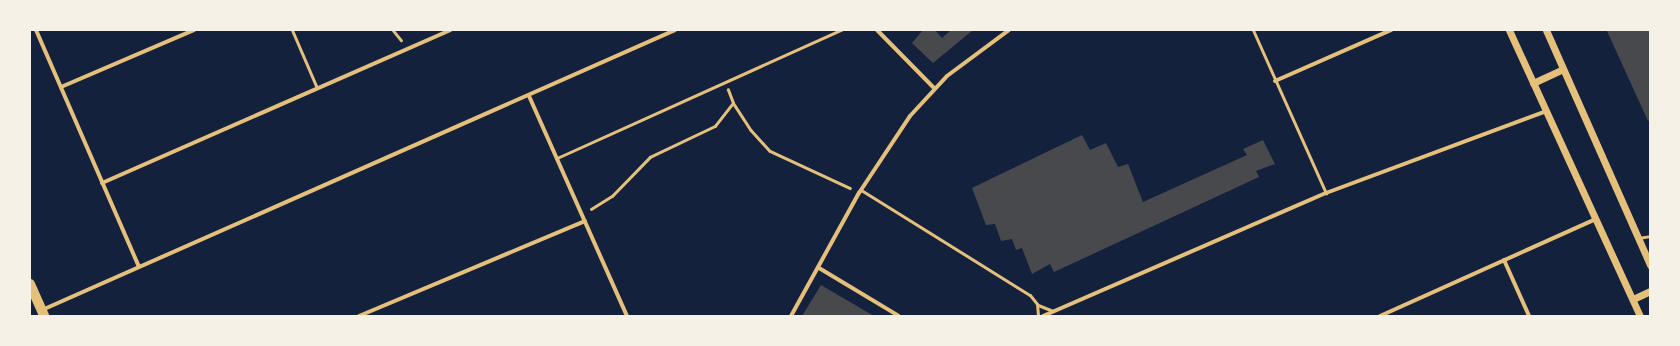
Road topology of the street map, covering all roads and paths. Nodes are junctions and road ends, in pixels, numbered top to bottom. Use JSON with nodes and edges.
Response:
{"nodes":[{"id":1,"x":36,"y":30,"type":"edge"},
{"id":2,"x":194,"y":30,"type":"edge"},
{"id":3,"x":292,"y":30,"type":"edge"},
{"id":4,"x":450,"y":30,"type":"edge"},
{"id":5,"x":675,"y":30,"type":"edge"},
{"id":6,"x":841,"y":30,"type":"edge"},
{"id":7,"x":877,"y":30,"type":"edge"},
{"id":8,"x":1009,"y":30,"type":"edge"},
{"id":9,"x":1253,"y":30,"type":"edge"},
{"id":10,"x":1391,"y":30,"type":"edge"},
{"id":11,"x":1509,"y":30,"type":"edge"},
{"id":12,"x":1546,"y":30,"type":"edge"},
{"id":13,"x":1564,"y":70,"type":"junction"},
{"id":14,"x":1275,"y":81,"type":"junction"},
{"id":15,"x":725,"y":82,"type":"junction"},
{"id":16,"x":1533,"y":83,"type":"junction"},
{"id":17,"x":61,"y":87,"type":"junction"},
{"id":18,"x":317,"y":88,"type":"junction"},
{"id":19,"x":934,"y":88,"type":"junction"},
{"id":20,"x":529,"y":96,"type":"junction"},
{"id":21,"x":733,"y":103,"type":"junction"},
{"id":22,"x":1546,"y":111,"type":"junction"},
{"id":23,"x":557,"y":158,"type":"junction"},
{"id":24,"x":102,"y":183,"type":"junction"},
{"id":25,"x":860,"y":191,"type":"junction"},
{"id":26,"x":1326,"y":193,"type":"junction"},
{"id":27,"x":581,"y":213,"type":"junction"},
{"id":28,"x":1596,"y":219,"type":"junction"},
{"id":29,"x":585,"y":221,"type":"junction"},
{"id":30,"x":1650,"y":236,"type":"edge"},
{"id":31,"x":1638,"y":238,"type":"junction"},
{"id":32,"x":1504,"y":260,"type":"junction"},
{"id":33,"x":1650,"y":265,"type":"edge"},
{"id":34,"x":139,"y":267,"type":"junction"},
{"id":35,"x":819,"y":268,"type":"junction"},
{"id":36,"x":30,"y":284,"type":"edge"},
{"id":37,"x":1650,"y":291,"type":"edge"},
{"id":38,"x":1632,"y":298,"type":"junction"},
{"id":39,"x":1037,"y":304,"type":"junction"},
{"id":40,"x":1055,"y":311,"type":"junction"},
{"id":41,"x":43,"y":313,"type":"edge"},
{"id":42,"x":359,"y":316,"type":"edge"},
{"id":43,"x":627,"y":316,"type":"edge"},
{"id":44,"x":791,"y":316,"type":"edge"},
{"id":45,"x":899,"y":316,"type":"edge"},
{"id":46,"x":1038,"y":316,"type":"edge"},
{"id":47,"x":1043,"y":316,"type":"edge"},
{"id":48,"x":1380,"y":316,"type":"edge"},
{"id":49,"x":1529,"y":316,"type":"edge"},
{"id":50,"x":1640,"y":316,"type":"edge"}],
"edges":[{"from":1,"to":17,"type":"street"},
{"from":2,"to":17,"type":"street"},
{"from":3,"to":18,"type":"lane"},
{"from":4,"to":18,"type":"street"},
{"from":5,"to":20,"type":"street"},
{"from":6,"to":15,"type":"lane"},
{"from":7,"to":19,"type":"street"},
{"from":8,"to":19,"type":"street"},
{"from":9,"to":14,"type":"lane"},
{"from":10,"to":14,"type":"street"},
{"from":11,"to":16,"type":"street"},
{"from":12,"to":13,"type":"street"},
{"from":13,"to":16,"type":"street"},
{"from":13,"to":31,"type":"street"},
{"from":14,"to":26,"type":"lane"},
{"from":15,"to":21,"type":"path"},
{"from":15,"to":23,"type":"lane"},
{"from":16,"to":22,"type":"street"},
{"from":17,"to":24,"type":"street"},
{"from":18,"to":24,"type":"street"},
{"from":19,"to":25,"type":"street"},
{"from":20,"to":23,"type":"street"},
{"from":20,"to":34,"type":"street"},
{"from":21,"to":25,"type":"path"},
{"from":21,"to":27,"type":"path"},
{"from":22,"to":26,"type":"street"},
{"from":22,"to":28,"type":"street"},
{"from":23,"to":27,"type":"street"},
{"from":24,"to":34,"type":"street"},
{"from":25,"to":35,"type":"street"},
{"from":25,"to":39,"type":"lane"},
{"from":26,"to":40,"type":"street"},
{"from":27,"to":29,"type":"street"},
{"from":28,"to":32,"type":"street"},
{"from":28,"to":38,"type":"street"},
{"from":29,"to":42,"type":"street"},
{"from":29,"to":43,"type":"street"},
{"from":30,"to":31,"type":"lane"},
{"from":31,"to":33,"type":"street"},
{"from":32,"to":48,"type":"street"},
{"from":32,"to":49,"type":"street"},
{"from":34,"to":41,"type":"street"},
{"from":35,"to":44,"type":"street"},
{"from":35,"to":45,"type":"street"},
{"from":36,"to":41,"type":"main road"},
{"from":37,"to":38,"type":"street"},
{"from":38,"to":50,"type":"street"},
{"from":39,"to":40,"type":"lane"},
{"from":39,"to":46,"type":"lane"},
{"from":40,"to":47,"type":"street"}]}
